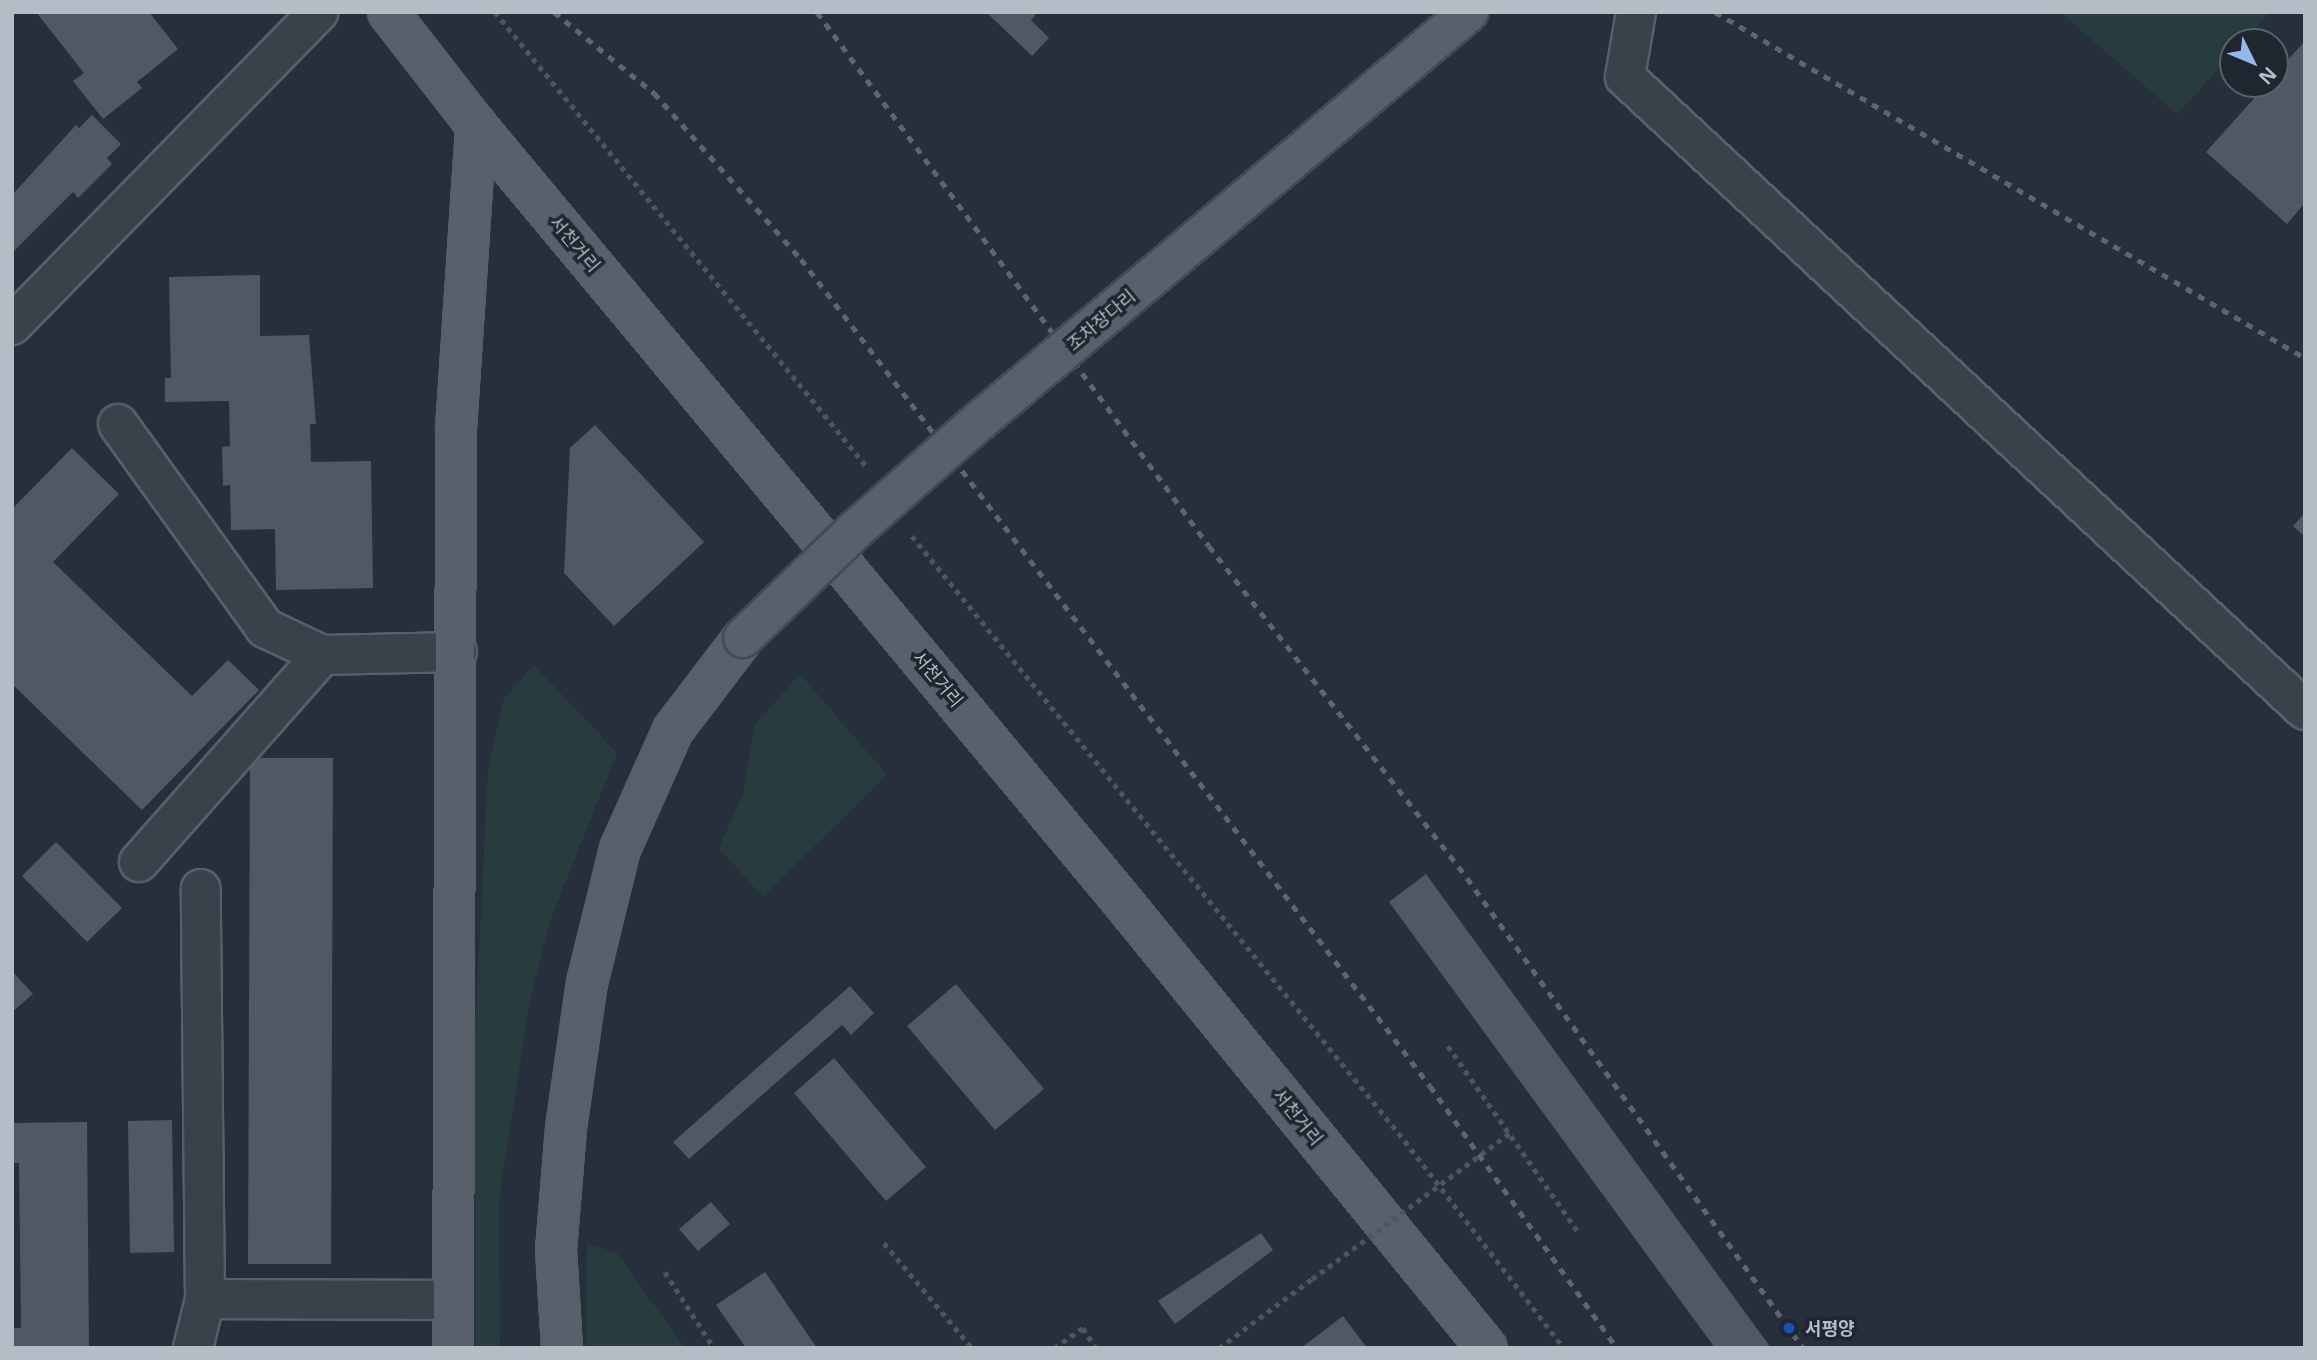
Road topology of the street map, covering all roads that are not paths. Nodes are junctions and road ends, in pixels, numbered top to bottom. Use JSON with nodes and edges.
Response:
{"nodes":[{"id":1,"x":318,"y":12,"type":"edge"},
{"id":2,"x":388,"y":12,"type":"edge"},
{"id":3,"x":1469,"y":12,"type":"edge"},
{"id":4,"x":1636,"y":12,"type":"edge"},
{"id":5,"x":476,"y":125,"type":"junction"},
{"id":6,"x":12,"y":325,"type":"edge"},
{"id":7,"x":118,"y":424,"type":"dead end"},
{"id":8,"x":457,"y":652,"type":"junction"},
{"id":9,"x":322,"y":655,"type":"junction"},
{"id":10,"x":2305,"y":710,"type":"edge"},
{"id":11,"x":139,"y":862,"type":"dead end"},
{"id":12,"x":201,"y":889,"type":"dead end"},
{"id":13,"x":205,"y":1299,"type":"junction"},
{"id":14,"x":451,"y":1300,"type":"junction"},
{"id":15,"x":193,"y":1348,"type":"edge"},
{"id":16,"x":453,"y":1348,"type":"edge"},
{"id":17,"x":562,"y":1348,"type":"edge"},
{"id":18,"x":1487,"y":1348,"type":"edge"}],
"edges":[{"from":1,"to":6,"type":"street"},
{"from":2,"to":5,"type":"main road","name":"서천거리"},
{"from":3,"to":17,"type":"main road","name":"조차장다리","bridge":true},
{"from":4,"to":10,"type":"street"},
{"from":5,"to":8,"type":"main road"},
{"from":5,"to":18,"type":"main road","name":"서천거리"},
{"from":7,"to":9,"type":"street"},
{"from":8,"to":9,"type":"street"},
{"from":8,"to":14,"type":"main road"},
{"from":9,"to":11,"type":"street"},
{"from":12,"to":13,"type":"street"},
{"from":13,"to":14,"type":"street"},
{"from":13,"to":15,"type":"street"},
{"from":14,"to":16,"type":"main road"}]}
